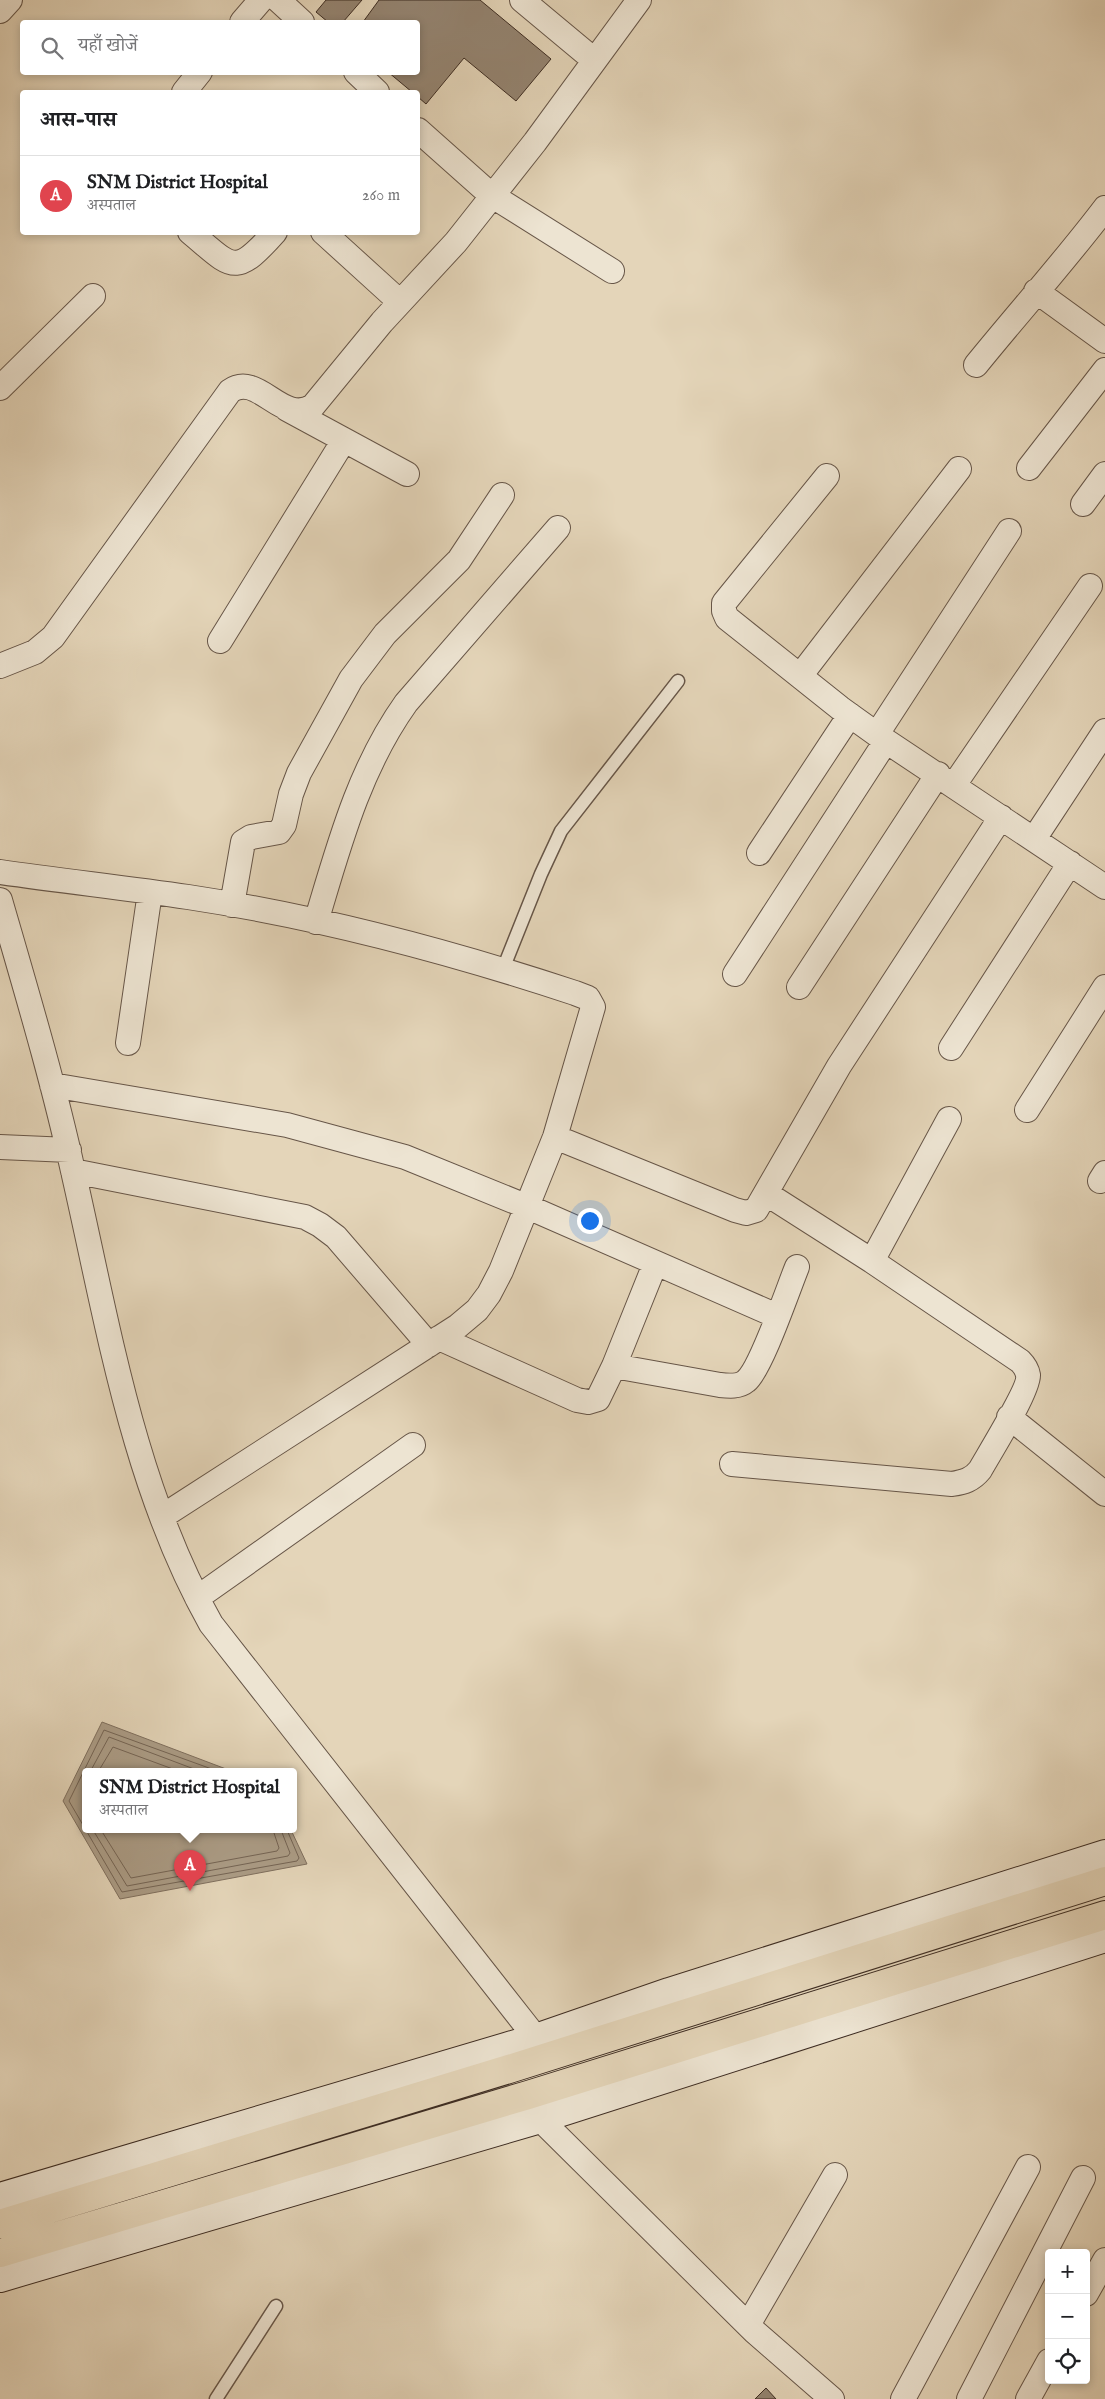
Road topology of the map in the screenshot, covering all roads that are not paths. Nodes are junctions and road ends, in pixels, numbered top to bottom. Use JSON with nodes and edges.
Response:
{"nodes":[{"id":1,"x":10,"y":0,"type":"edge"},
{"id":2,"x":261,"y":0,"type":"edge"},
{"id":3,"x":278,"y":0,"type":"edge"},
{"id":4,"x":522,"y":0,"type":"edge"},
{"id":5,"x":639,"y":0,"type":"edge"},
{"id":6,"x":0,"y":11,"type":"edge"},
{"id":7,"x":244,"y":20,"type":"edge"},
{"id":8,"x":300,"y":20,"type":"edge"},
{"id":9,"x":594,"y":60,"type":"junction"},
{"id":10,"x":198,"y":75,"type":"edge"},
{"id":11,"x":359,"y":75,"type":"edge"},
{"id":12,"x":186,"y":90,"type":"edge"},
{"id":13,"x":375,"y":90,"type":"edge"},
{"id":14,"x":420,"y":132,"type":"edge"},
{"id":15,"x":491,"y":195,"type":"junction"},
{"id":16,"x":1105,"y":208,"type":"edge"},
{"id":17,"x":194,"y":235,"type":"edge"},
{"id":18,"x":272,"y":235,"type":"edge"},
{"id":19,"x":325,"y":235,"type":"edge"},
{"id":20,"x":612,"y":271,"type":"dead end"},
{"id":21,"x":1036,"y":291,"type":"junction"},
{"id":22,"x":93,"y":296,"type":"dead end"},
{"id":23,"x":400,"y":302,"type":"junction"},
{"id":24,"x":1105,"y":341,"type":"edge"},
{"id":25,"x":976,"y":365,"type":"dead end"},
{"id":26,"x":1105,"y":370,"type":"edge"},
{"id":27,"x":0,"y":388,"type":"edge"},
{"id":28,"x":287,"y":409,"type":"junction"},
{"id":29,"x":344,"y":440,"type":"junction"},
{"id":30,"x":1029,"y":468,"type":"dead end"},
{"id":31,"x":959,"y":469,"type":"dead end"},
{"id":32,"x":408,"y":474,"type":"dead end"},
{"id":33,"x":1105,"y":474,"type":"edge"},
{"id":34,"x":827,"y":476,"type":"dead end"},
{"id":35,"x":502,"y":495,"type":"dead end"},
{"id":36,"x":1083,"y":504,"type":"dead end"},
{"id":37,"x":558,"y":528,"type":"dead end"},
{"id":38,"x":1008,"y":531,"type":"dead end"},
{"id":39,"x":1090,"y":586,"type":"dead end"},
{"id":40,"x":220,"y":641,"type":"dead end"},
{"id":41,"x":0,"y":666,"type":"edge"},
{"id":42,"x":800,"y":676,"type":"junction"},
{"id":43,"x":678,"y":681,"type":"dead end"},
{"id":44,"x":850,"y":715,"type":"junction"},
{"id":45,"x":1105,"y":731,"type":"edge"},
{"id":46,"x":881,"y":738,"type":"junction"},
{"id":47,"x":946,"y":780,"type":"junction"},
{"id":48,"x":1001,"y":817,"type":"junction"},
{"id":49,"x":1034,"y":838,"type":"junction"},
{"id":50,"x":759,"y":853,"type":"dead end"},
{"id":51,"x":1070,"y":863,"type":"junction"},
{"id":52,"x":0,"y":872,"type":"edge"},
{"id":53,"x":1105,"y":887,"type":"edge"},
{"id":54,"x":150,"y":892,"type":"junction"},
{"id":55,"x":0,"y":900,"type":"edge"},
{"id":56,"x":232,"y":905,"type":"junction"},
{"id":57,"x":316,"y":922,"type":"junction"},
{"id":58,"x":503,"y":969,"type":"junction"},
{"id":59,"x":735,"y":974,"type":"dead end"},
{"id":60,"x":799,"y":987,"type":"dead end"},
{"id":61,"x":1105,"y":987,"type":"edge"},
{"id":62,"x":128,"y":1044,"type":"dead end"},
{"id":63,"x":951,"y":1048,"type":"dead end"},
{"id":64,"x":52,"y":1085,"type":"junction"},
{"id":65,"x":1027,"y":1110,"type":"dead end"},
{"id":66,"x":949,"y":1119,"type":"dead end"},
{"id":67,"x":555,"y":1137,"type":"junction"},
{"id":68,"x":0,"y":1147,"type":"edge"},
{"id":69,"x":71,"y":1161,"type":"junction"},
{"id":70,"x":767,"y":1194,"type":"junction"},
{"id":71,"x":528,"y":1207,"type":"junction"},
{"id":72,"x":872,"y":1261,"type":"junction"},
{"id":73,"x":655,"y":1264,"type":"junction"},
{"id":74,"x":797,"y":1267,"type":"dead end"},
{"id":75,"x":777,"y":1316,"type":"junction"},
{"id":76,"x":434,"y":1341,"type":"junction"},
{"id":77,"x":614,"y":1366,"type":"junction"},
{"id":78,"x":1009,"y":1417,"type":"junction"},
{"id":79,"x":413,"y":1445,"type":"dead end"},
{"id":80,"x":732,"y":1464,"type":"dead end"},
{"id":81,"x":1105,"y":1494,"type":"edge"},
{"id":82,"x":163,"y":1516,"type":"junction"},
{"id":83,"x":197,"y":1598,"type":"junction"},
{"id":84,"x":1105,"y":1854,"type":"edge"},
{"id":85,"x":1105,"y":1880,"type":"edge"},
{"id":86,"x":1105,"y":1915,"type":"edge"},
{"id":87,"x":1105,"y":1938,"type":"edge"},
{"id":88,"x":536,"y":2038,"type":"junction"},
{"id":89,"x":540,"y":2119,"type":"junction"},
{"id":90,"x":1028,"y":2167,"type":"dead end"},
{"id":91,"x":835,"y":2176,"type":"dead end"},
{"id":92,"x":1083,"y":2178,"type":"dead end"},
{"id":93,"x":0,"y":2197,"type":"edge"},
{"id":94,"x":0,"y":2224,"type":"edge"},
{"id":95,"x":0,"y":2253,"type":"edge"},
{"id":96,"x":1105,"y":2260,"type":"edge"},
{"id":97,"x":0,"y":2278,"type":"edge"},
{"id":98,"x":1090,"y":2287,"type":"edge"},
{"id":99,"x":276,"y":2306,"type":"dead end"},
{"id":100,"x":748,"y":2324,"type":"junction"},
{"id":101,"x":1045,"y":2369,"type":"edge"},
{"id":102,"x":216,"y":2399,"type":"edge"},
{"id":103,"x":832,"y":2399,"type":"edge"},
{"id":104,"x":903,"y":2399,"type":"edge"},
{"id":105,"x":969,"y":2399,"type":"edge"},
{"id":106,"x":1028,"y":2399,"type":"edge"}],
"edges":[{"from":1,"to":6,"type":"street"},
{"from":2,"to":7,"type":"street"},
{"from":3,"to":8,"type":"street"},
{"from":4,"to":9,"type":"street"},
{"from":5,"to":9,"type":"street"},
{"from":9,"to":15,"type":"street"},
{"from":10,"to":12,"type":"street"},
{"from":11,"to":13,"type":"street"},
{"from":14,"to":15,"type":"street"},
{"from":15,"to":20,"type":"street"},
{"from":15,"to":23,"type":"street"},
{"from":16,"to":21,"type":"street"},
{"from":17,"to":18,"type":"street"},
{"from":19,"to":23,"type":"street"},
{"from":21,"to":24,"type":"street"},
{"from":21,"to":25,"type":"street"},
{"from":22,"to":27,"type":"street"},
{"from":23,"to":28,"type":"street"},
{"from":26,"to":30,"type":"street"},
{"from":28,"to":29,"type":"street"},
{"from":28,"to":41,"type":"street"},
{"from":29,"to":32,"type":"street"},
{"from":29,"to":40,"type":"street"},
{"from":31,"to":42,"type":"street"},
{"from":33,"to":36,"type":"street"},
{"from":34,"to":42,"type":"street"},
{"from":35,"to":56,"type":"street"},
{"from":37,"to":57,"type":"street"},
{"from":38,"to":46,"type":"street"},
{"from":39,"to":47,"type":"street"},
{"from":42,"to":44,"type":"street"},
{"from":43,"to":58,"type":"lane"},
{"from":44,"to":46,"type":"street"},
{"from":44,"to":50,"type":"street"},
{"from":45,"to":49,"type":"street"},
{"from":46,"to":47,"type":"street"},
{"from":46,"to":59,"type":"street"},
{"from":47,"to":48,"type":"street"},
{"from":47,"to":60,"type":"street"},
{"from":48,"to":49,"type":"street"},
{"from":48,"to":70,"type":"street"},
{"from":49,"to":51,"type":"street"},
{"from":51,"to":53,"type":"street"},
{"from":51,"to":63,"type":"street"},
{"from":52,"to":54,"type":"street"},
{"from":54,"to":56,"type":"street"},
{"from":54,"to":62,"type":"street"},
{"from":55,"to":64,"type":"street"},
{"from":56,"to":57,"type":"street"},
{"from":57,"to":58,"type":"street"},
{"from":58,"to":67,"type":"street"},
{"from":61,"to":65,"type":"street"},
{"from":64,"to":69,"type":"street"},
{"from":64,"to":71,"type":"street"},
{"from":66,"to":72,"type":"street"},
{"from":67,"to":70,"type":"street"},
{"from":67,"to":71,"type":"street"},
{"from":68,"to":69,"type":"street"},
{"from":69,"to":76,"type":"street"},
{"from":69,"to":82,"type":"street"},
{"from":70,"to":72,"type":"street"},
{"from":71,"to":73,"type":"street"},
{"from":71,"to":76,"type":"street"},
{"from":72,"to":78,"type":"street"},
{"from":73,"to":75,"type":"street"},
{"from":73,"to":77,"type":"street"},
{"from":74,"to":75,"type":"street"},
{"from":75,"to":77,"type":"street"},
{"from":76,"to":77,"type":"street"},
{"from":76,"to":82,"type":"street"},
{"from":78,"to":80,"type":"street"},
{"from":78,"to":81,"type":"street"},
{"from":79,"to":83,"type":"street"},
{"from":82,"to":83,"type":"street"},
{"from":83,"to":88,"type":"street"},
{"from":84,"to":88,"type":"main road"},
{"from":85,"to":94,"type":"main road"},
{"from":86,"to":95,"type":"main road"},
{"from":87,"to":89,"type":"main road"},
{"from":88,"to":93,"type":"main road"},
{"from":89,"to":97,"type":"main road"},
{"from":89,"to":100,"type":"street"},
{"from":90,"to":104,"type":"street"},
{"from":91,"to":100,"type":"street"},
{"from":92,"to":105,"type":"street"},
{"from":96,"to":98,"type":"street"},
{"from":99,"to":102,"type":"lane"},
{"from":100,"to":103,"type":"street"},
{"from":101,"to":106,"type":"street"}]}
